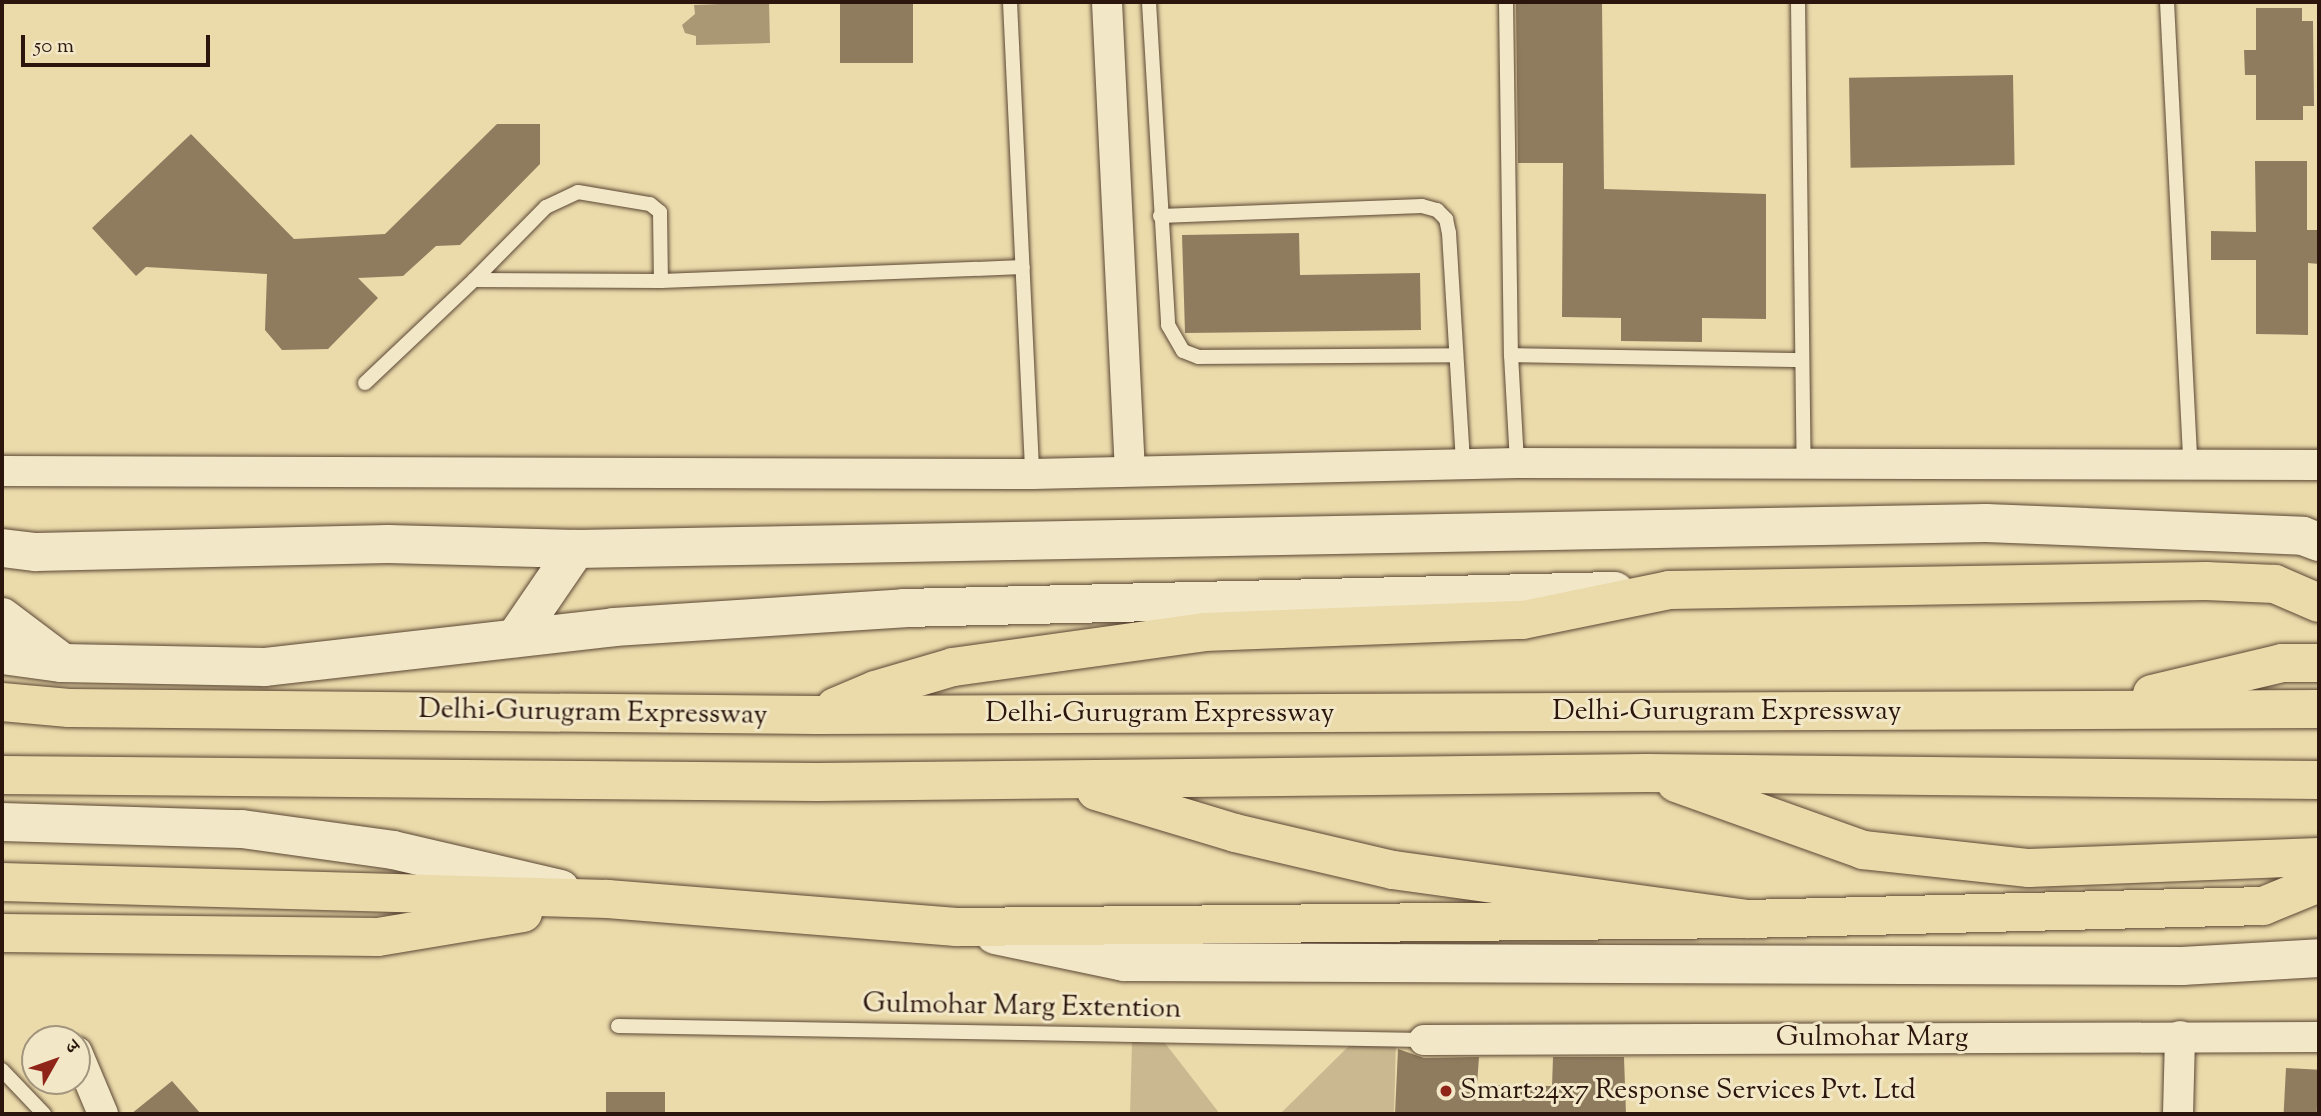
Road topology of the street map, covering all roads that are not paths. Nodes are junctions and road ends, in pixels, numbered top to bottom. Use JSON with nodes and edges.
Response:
{"nodes":[{"id":1,"x":1010,"y":2,"type":"edge"},
{"id":2,"x":1107,"y":2,"type":"edge"},
{"id":3,"x":1149,"y":2,"type":"edge"},
{"id":4,"x":1506,"y":2,"type":"edge"},
{"id":5,"x":1798,"y":2,"type":"edge"},
{"id":6,"x":2167,"y":2,"type":"edge"},
{"id":7,"x":1160,"y":216,"type":"junction"},
{"id":8,"x":1023,"y":267,"type":"junction"},
{"id":9,"x":474,"y":281,"type":"junction"},
{"id":10,"x":661,"y":281,"type":"junction"},
{"id":11,"x":1455,"y":355,"type":"junction"},
{"id":12,"x":1511,"y":355,"type":"junction"},
{"id":13,"x":1800,"y":360,"type":"junction"},
{"id":14,"x":365,"y":383,"type":"dead end"},
{"id":15,"x":1517,"y":463,"type":"junction"},
{"id":16,"x":1804,"y":463,"type":"junction"},
{"id":17,"x":2190,"y":463,"type":"junction"},
{"id":18,"x":1463,"y":465,"type":"junction"},
{"id":19,"x":2319,"y":465,"type":"edge"},
{"id":20,"x":1130,"y":470,"type":"junction"},
{"id":21,"x":2,"y":471,"type":"edge"},
{"id":22,"x":1032,"y":474,"type":"junction"},
{"id":23,"x":2319,"y":542,"type":"edge"},
{"id":24,"x":2,"y":548,"type":"edge"},
{"id":25,"x":576,"y":549,"type":"junction"},
{"id":26,"x":1669,"y":590,"type":"junction"},
{"id":27,"x":2319,"y":603,"type":"edge"},
{"id":28,"x":2,"y":617,"type":"edge"},
{"id":29,"x":515,"y":638,"type":"junction"},
{"id":30,"x":2,"y":654,"type":"edge"},
{"id":31,"x":62,"y":663,"type":"junction"},
{"id":32,"x":2319,"y":663,"type":"edge"},
{"id":33,"x":2,"y":702,"type":"edge"},
{"id":34,"x":2089,"y":708,"type":"junction"},
{"id":35,"x":2319,"y":709,"type":"edge"},
{"id":36,"x":817,"y":715,"type":"junction"},
{"id":37,"x":1647,"y":773,"type":"junction"},
{"id":38,"x":2,"y":775,"type":"edge"},
{"id":39,"x":1060,"y":780,"type":"junction"},
{"id":40,"x":2319,"y":780,"type":"edge"},
{"id":41,"x":2,"y":822,"type":"edge"},
{"id":42,"x":2319,"y":857,"type":"edge"},
{"id":43,"x":2,"y":882,"type":"edge"},
{"id":44,"x":2319,"y":883,"type":"edge"},
{"id":45,"x":608,"y":900,"type":"junction"},
{"id":46,"x":1747,"y":919,"type":"junction"},
{"id":47,"x":956,"y":927,"type":"junction"},
{"id":48,"x":2,"y":933,"type":"edge"},
{"id":49,"x":2319,"y":957,"type":"edge"},
{"id":50,"x":618,"y":1026,"type":"dead end"},
{"id":51,"x":2180,"y":1037,"type":"junction"},
{"id":52,"x":2319,"y":1037,"type":"edge"},
{"id":53,"x":1424,"y":1040,"type":"joint"},
{"id":54,"x":2,"y":1070,"type":"edge"},
{"id":55,"x":91,"y":1085,"type":"edge"},
{"id":56,"x":44,"y":1114,"type":"edge"},
{"id":57,"x":103,"y":1114,"type":"edge"},
{"id":58,"x":2178,"y":1114,"type":"edge"}],
"edges":[{"from":1,"to":8,"type":"lane"},
{"from":2,"to":20,"type":"street"},
{"from":3,"to":7,"type":"lane"},
{"from":4,"to":12,"type":"lane"},
{"from":5,"to":13,"type":"lane"},
{"from":6,"to":17,"type":"lane"},
{"from":7,"to":11,"type":"lane"},
{"from":7,"to":11,"type":"lane"},
{"from":8,"to":10,"type":"lane"},
{"from":8,"to":22,"type":"lane"},
{"from":9,"to":10,"type":"lane"},
{"from":9,"to":10,"type":"lane"},
{"from":9,"to":14,"type":"lane"},
{"from":11,"to":18,"type":"lane"},
{"from":12,"to":13,"type":"lane"},
{"from":12,"to":15,"type":"lane"},
{"from":13,"to":16,"type":"lane"},
{"from":15,"to":16,"type":"street"},
{"from":15,"to":18,"type":"street"},
{"from":16,"to":17,"type":"street"},
{"from":17,"to":19,"type":"street"},
{"from":18,"to":20,"type":"street"},
{"from":20,"to":22,"type":"street"},
{"from":21,"to":22,"type":"street"},
{"from":23,"to":25,"type":"main road"},
{"from":24,"to":25,"type":"main road"},
{"from":25,"to":29,"type":"main road"},
{"from":26,"to":27,"type":"main road"},
{"from":26,"to":29,"type":"main road"},
{"from":26,"to":36,"type":"main road"},
{"from":28,"to":31,"type":"main road"},
{"from":29,"to":31,"type":"main road"},
{"from":30,"to":31,"type":"main road"},
{"from":32,"to":34,"type":"main road"},
{"from":33,"to":36,"type":"main road","name":"Delhi-Gurugram Expressway"},
{"from":34,"to":35,"type":"main road","name":"Delhi-Gurugram Expressway"},
{"from":34,"to":36,"type":"main road","name":"Delhi-Gurugram Expressway"},
{"from":37,"to":39,"type":"main road"},
{"from":37,"to":40,"type":"main road"},
{"from":37,"to":42,"type":"main road"},
{"from":38,"to":39,"type":"main road"},
{"from":39,"to":46,"type":"main road"},
{"from":41,"to":45,"type":"main road"},
{"from":43,"to":45,"type":"main road"},
{"from":44,"to":46,"type":"main road"},
{"from":45,"to":47,"type":"main road"},
{"from":45,"to":48,"type":"main road"},
{"from":46,"to":47,"type":"main road"},
{"from":47,"to":49,"type":"main road"},
{"from":50,"to":53,"type":"lane","name":"Gulmohar Marg Extention"},
{"from":51,"to":52,"type":"street","name":"Gulmohar Marg"},
{"from":51,"to":53,"type":"street","name":"Gulmohar Marg"},
{"from":51,"to":58,"type":"street"},
{"from":54,"to":56,"type":"lane"},
{"from":55,"to":57,"type":"street"}]}
